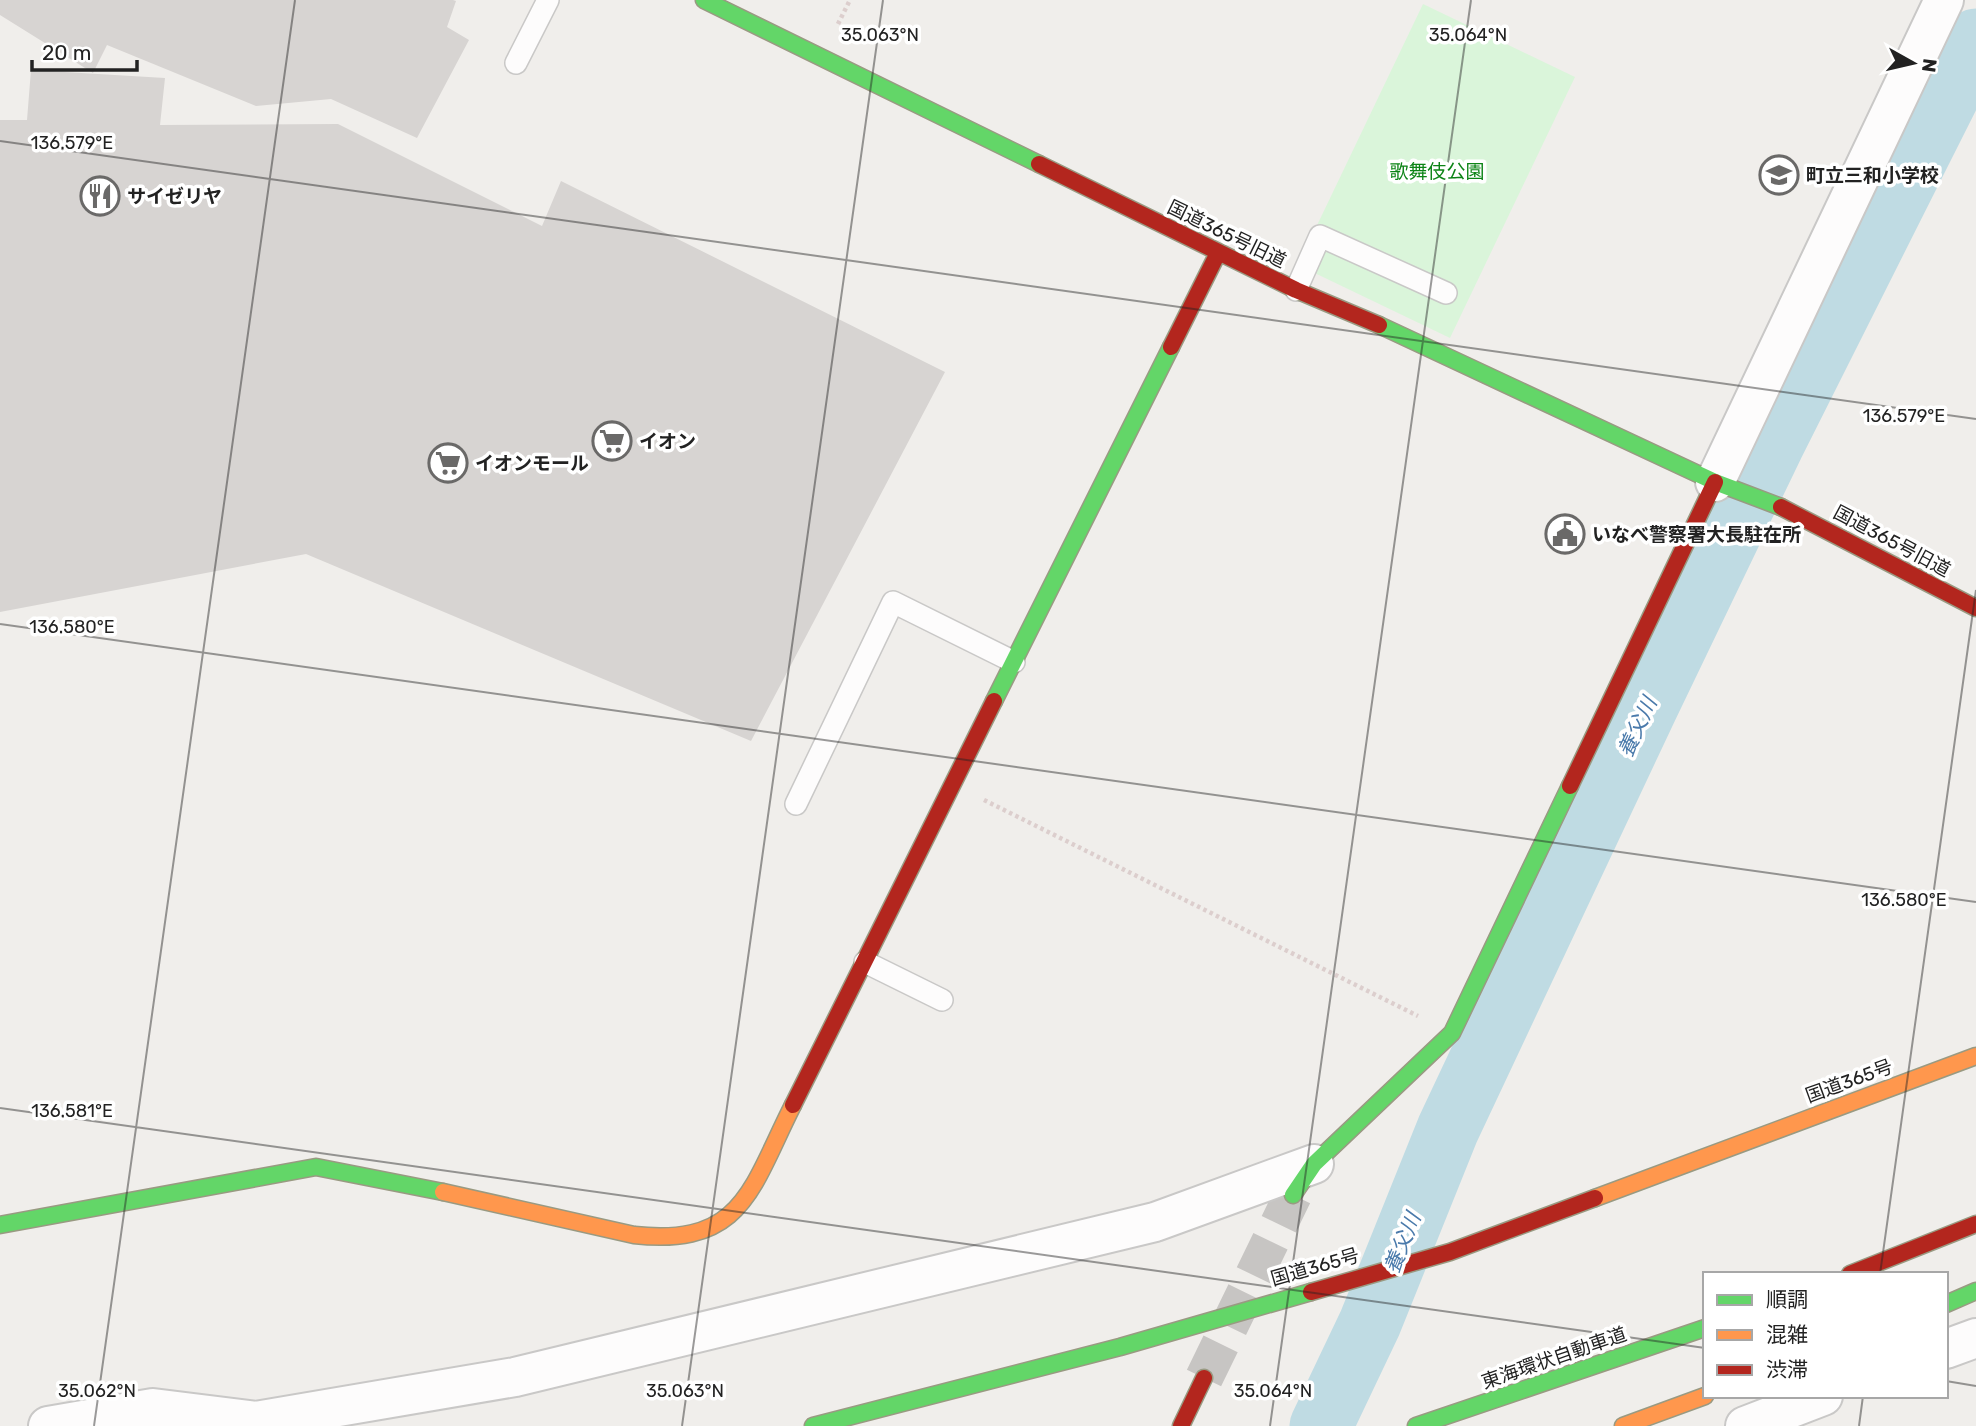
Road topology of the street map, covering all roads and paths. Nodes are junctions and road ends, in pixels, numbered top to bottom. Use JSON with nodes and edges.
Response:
{"nodes":[{"id":1,"x":548,"y":0,"type":"edge"},
{"id":2,"x":704,"y":0,"type":"edge"},
{"id":3,"x":1944,"y":0,"type":"edge"},
{"id":4,"x":516,"y":63,"type":"dead end"},
{"id":5,"x":1218,"y":253,"type":"junction"},
{"id":6,"x":1296,"y":290,"type":"junction"},
{"id":7,"x":1446,"y":293,"type":"dead end"},
{"id":8,"x":1727,"y":485,"type":"junction"},
{"id":9,"x":1976,"y":608,"type":"edge"},
{"id":10,"x":1014,"y":662,"type":"junction"},
{"id":11,"x":952,"y":784,"type":"junction"},
{"id":12,"x":796,"y":804,"type":"dead end"},
{"id":13,"x":865,"y":962,"type":"junction"},
{"id":14,"x":942,"y":1000,"type":"dead end"},
{"id":15,"x":1452,"y":1033,"type":"junction"},
{"id":16,"x":1976,"y":1056,"type":"edge"},
{"id":17,"x":1314,"y":1164,"type":"junction"},
{"id":18,"x":1293,"y":1195,"type":"tunnel mouth"},
{"id":19,"x":1976,"y":1224,"type":"edge"},
{"id":20,"x":0,"y":1225,"type":"edge"},
{"id":21,"x":1855,"y":1272,"type":"edge"},
{"id":22,"x":1976,"y":1292,"type":"edge"},
{"id":23,"x":1948,"y":1303,"type":"edge"},
{"id":24,"x":1703,"y":1329,"type":"edge"},
{"id":25,"x":1976,"y":1338,"type":"edge"},
{"id":26,"x":1948,"y":1348,"type":"edge"},
{"id":27,"x":1204,"y":1378,"type":"tunnel mouth"},
{"id":28,"x":1703,"y":1397,"type":"edge"},
{"id":29,"x":1818,"y":1398,"type":"edge"},
{"id":30,"x":240,"y":1424,"type":"edge"},
{"id":31,"x":48,"y":1426,"type":"edge"},
{"id":32,"x":813,"y":1426,"type":"edge"},
{"id":33,"x":1181,"y":1426,"type":"edge"},
{"id":34,"x":1416,"y":1426,"type":"edge"},
{"id":35,"x":1623,"y":1426,"type":"edge"},
{"id":36,"x":1745,"y":1426,"type":"edge"}],
"edges":[{"from":1,"to":4,"type":"lane"},
{"from":2,"to":5,"type":"main road","name":"国道365号旧道"},
{"from":3,"to":8,"type":"street"},
{"from":5,"to":6,"type":"main road","name":"国道365号旧道"},
{"from":5,"to":10,"type":"main road"},
{"from":6,"to":7,"type":"lane"},
{"from":6,"to":8,"type":"main road","name":"国道365号旧道"},
{"from":8,"to":9,"type":"main road","name":"国道365号旧道"},
{"from":8,"to":15,"type":"main road"},
{"from":10,"to":11,"type":"main road"},
{"from":10,"to":12,"type":"lane"},
{"from":11,"to":13,"type":"main road"},
{"from":11,"to":15,"type":"path"},
{"from":13,"to":14,"type":"lane"},
{"from":13,"to":20,"type":"main road"},
{"from":15,"to":17,"type":"main road"},
{"from":16,"to":32,"type":"main road","name":"国道365号"},
{"from":17,"to":18,"type":"main road"},
{"from":17,"to":30,"type":"street"},
{"from":19,"to":21,"type":"main road"},
{"from":22,"to":23,"type":"main road"},
{"from":24,"to":34,"type":"main road","name":"東海環状自動車道"},
{"from":25,"to":26,"type":"street"},
{"from":27,"to":33,"type":"main road"},
{"from":28,"to":35,"type":"main road"},
{"from":29,"to":36,"type":"street"},
{"from":30,"to":31,"type":"street"}]}
